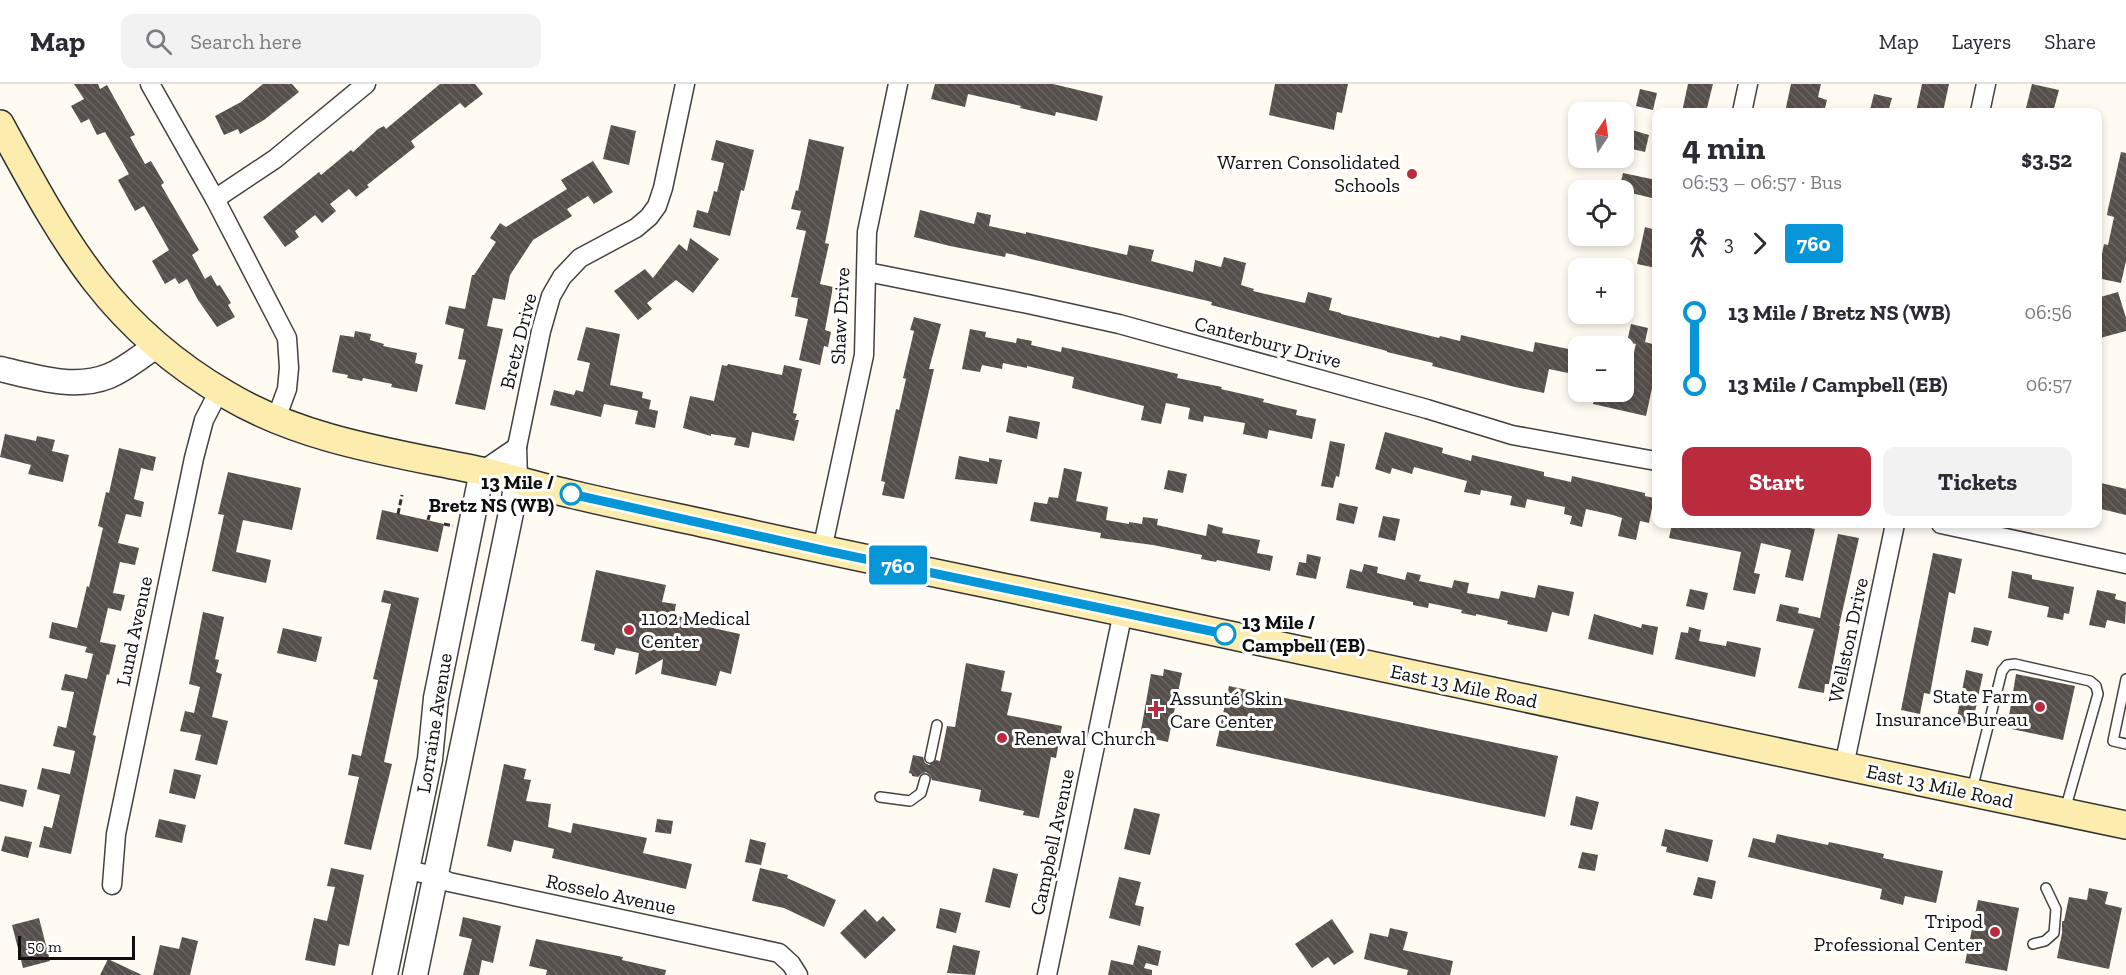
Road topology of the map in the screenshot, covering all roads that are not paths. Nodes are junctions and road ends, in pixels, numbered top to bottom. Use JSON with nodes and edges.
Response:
{"nodes":[{"id":1,"x":150,"y":84,"type":"edge"},
{"id":2,"x":366,"y":84,"type":"edge"},
{"id":3,"x":685,"y":84,"type":"edge"},
{"id":4,"x":898,"y":84,"type":"edge"},
{"id":5,"x":1748,"y":84,"type":"edge"},
{"id":6,"x":1986,"y":84,"type":"edge"},
{"id":7,"x":1743,"y":108,"type":"edge"},
{"id":8,"x":1981,"y":108,"type":"edge"},
{"id":9,"x":0,"y":124,"type":"edge"},
{"id":10,"x":214,"y":199,"type":"junction"},
{"id":11,"x":867,"y":272,"type":"junction"},
{"id":12,"x":156,"y":346,"type":"junction"},
{"id":13,"x":0,"y":369,"type":"edge"},
{"id":14,"x":219,"y":391,"type":"junction"},
{"id":15,"x":276,"y":419,"type":"junction"},
{"id":16,"x":517,"y":447,"type":"junction"},
{"id":17,"x":1652,"y":460,"type":"edge"},
{"id":18,"x":482,"y":471,"type":"junction"},
{"id":19,"x":518,"y":479,"type":"junction"},
{"id":20,"x":1894,"y":528,"type":"edge"},
{"id":21,"x":1960,"y":528,"type":"edge"},
{"id":22,"x":822,"y":550,"type":"junction"},
{"id":23,"x":2126,"y":564,"type":"edge"},
{"id":24,"x":1123,"y":612,"type":"junction"},
{"id":25,"x":441,"y":672,"type":"junction"},
{"id":26,"x":477,"y":679,"type":"junction"},
{"id":27,"x":2126,"y":680,"type":"edge"},
{"id":28,"x":937,"y":725,"type":"dead end"},
{"id":29,"x":2126,"y":744,"type":"edge"},
{"id":30,"x":930,"y":758,"type":"dead end"},
{"id":31,"x":1844,"y":766,"type":"junction"},
{"id":32,"x":926,"y":779,"type":"dead end"},
{"id":33,"x":1972,"y":793,"type":"junction"},
{"id":34,"x":880,"y":797,"type":"dead end"},
{"id":35,"x":2065,"y":812,"type":"junction"},
{"id":36,"x":2126,"y":825,"type":"edge"},
{"id":37,"x":407,"y":870,"type":"junction"},
{"id":38,"x":436,"y":876,"type":"junction"},
{"id":39,"x":112,"y":885,"type":"dead end"},
{"id":40,"x":2046,"y":888,"type":"dead end"},
{"id":41,"x":2033,"y":944,"type":"dead end"},
{"id":42,"x":385,"y":975,"type":"edge"},
{"id":43,"x":415,"y":975,"type":"edge"},
{"id":44,"x":798,"y":975,"type":"edge"},
{"id":45,"x":1047,"y":975,"type":"edge"}],
"edges":[{"from":1,"to":10,"type":"street"},
{"from":2,"to":10,"type":"street"},
{"from":3,"to":16,"type":"street","name":"Bretz Drive"},
{"from":4,"to":11,"type":"street","name":"Shaw Drive"},
{"from":5,"to":7,"type":"street"},
{"from":6,"to":8,"type":"street"},
{"from":9,"to":12,"type":"main road","name":"East 13 Mile Road"},
{"from":10,"to":15,"type":"street"},
{"from":11,"to":17,"type":"street","name":"Canterbury Drive"},
{"from":11,"to":22,"type":"street","name":"Shaw Drive"},
{"from":12,"to":13,"type":"street"},
{"from":12,"to":14,"type":"main road","name":"East 13 Mile Road"},
{"from":14,"to":15,"type":"main road","name":"East 13 Mile Road"},
{"from":14,"to":39,"type":"street","name":"Lund Avenue"},
{"from":15,"to":18,"type":"main road","name":"East 13 Mile Road"},
{"from":16,"to":18,"type":"street"},
{"from":16,"to":19,"type":"street","name":"Bretz Drive"},
{"from":18,"to":19,"type":"main road","name":"East 13 Mile Road"},
{"from":18,"to":25,"type":"street","name":"Lorraine Avenue"},
{"from":19,"to":22,"type":"main road","name":"East 13 Mile Road"},
{"from":19,"to":26,"type":"street","name":"Lorraine Avenue"},
{"from":20,"to":31,"type":"street","name":"Wellston Drive"},
{"from":21,"to":23,"type":"street"},
{"from":22,"to":24,"type":"main road","name":"East 13 Mile Road"},
{"from":24,"to":31,"type":"main road","name":"East 13 Mile Road"},
{"from":24,"to":45,"type":"street","name":"Campbell Avenue"},
{"from":25,"to":26,"type":"street"},
{"from":25,"to":37,"type":"street","name":"Lorraine Avenue"},
{"from":26,"to":38,"type":"street","name":"Lorraine Avenue"},
{"from":27,"to":29,"type":"lane"},
{"from":28,"to":30,"type":"lane"},
{"from":31,"to":33,"type":"main road","name":"East 13 Mile Road"},
{"from":32,"to":34,"type":"lane"},
{"from":33,"to":35,"type":"main road","name":"East 13 Mile Road"},
{"from":33,"to":35,"type":"lane"},
{"from":35,"to":36,"type":"main road","name":"East 13 Mile Road"},
{"from":37,"to":38,"type":"street","name":"Rosselo Avenue"},
{"from":37,"to":42,"type":"street","name":"Lorraine Avenue"},
{"from":38,"to":43,"type":"street","name":"Lorraine Avenue"},
{"from":38,"to":44,"type":"street","name":"Rosselo Avenue"},
{"from":40,"to":41,"type":"lane"}]}
